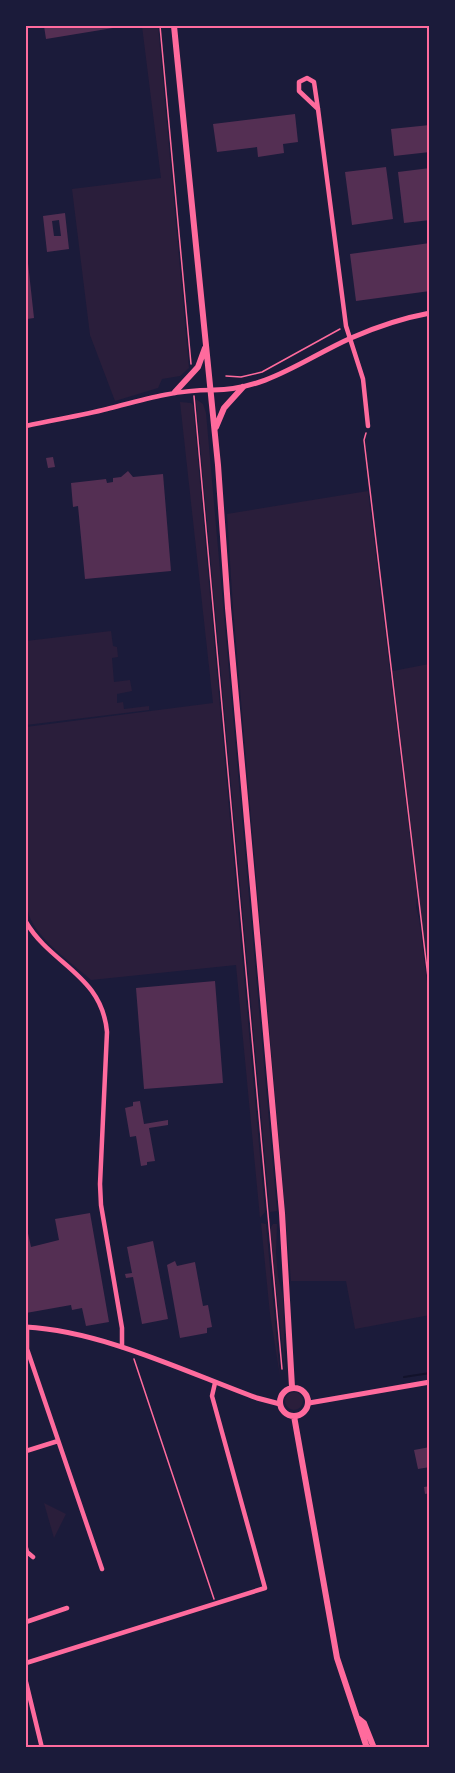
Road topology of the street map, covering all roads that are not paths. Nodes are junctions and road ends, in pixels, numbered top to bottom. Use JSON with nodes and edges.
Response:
{"nodes":[{"id":1,"x":174,"y":26,"type":"edge"},
{"id":2,"x":318,"y":109,"type":"junction"},
{"id":3,"x":429,"y":313,"type":"edge"},
{"id":4,"x":350,"y":339,"type":"junction"},
{"id":5,"x":207,"y":345,"type":"junction"},
{"id":6,"x":243,"y":387,"type":"junction"},
{"id":7,"x":211,"y":390,"type":"junction"},
{"id":8,"x":175,"y":392,"type":"junction"},
{"id":9,"x":26,"y":426,"type":"edge"},
{"id":10,"x":368,"y":426,"type":"road end"},
{"id":11,"x":214,"y":430,"type":"junction"},
{"id":12,"x":26,"y":922,"type":"edge"},
{"id":13,"x":26,"y":1327,"type":"edge"},
{"id":14,"x":122,"y":1347,"type":"junction"},
{"id":15,"x":429,"y":1382,"type":"edge"},
{"id":16,"x":215,"y":1383,"type":"junction"},
{"id":17,"x":292,"y":1387,"type":"junction"},
{"id":18,"x":309,"y":1403,"type":"junction"},
{"id":19,"x":280,"y":1404,"type":"junction"},
{"id":20,"x":294,"y":1416,"type":"junction"},
{"id":21,"x":58,"y":1441,"type":"junction"},
{"id":22,"x":26,"y":1451,"type":"edge"},
{"id":23,"x":26,"y":1548,"type":"edge"},
{"id":24,"x":33,"y":1557,"type":"dead end"},
{"id":25,"x":102,"y":1569,"type":"dead end"},
{"id":26,"x":67,"y":1608,"type":"dead end"},
{"id":27,"x":26,"y":1622,"type":"edge"},
{"id":28,"x":26,"y":1663,"type":"edge"},
{"id":29,"x":26,"y":1682,"type":"edge"},
{"id":30,"x":358,"y":1718,"type":"junction"},
{"id":31,"x":42,"y":1748,"type":"edge"},
{"id":32,"x":367,"y":1748,"type":"edge"},
{"id":33,"x":374,"y":1748,"type":"edge"}],
"edges":[{"from":1,"to":5,"type":"main road"},
{"from":2,"to":2,"type":"street"},
{"from":2,"to":4,"type":"street"},
{"from":3,"to":4,"type":"street"},
{"from":4,"to":6,"type":"street"},
{"from":4,"to":10,"type":"street"},
{"from":5,"to":7,"type":"main road"},
{"from":5,"to":8,"type":"main road"},
{"from":6,"to":7,"type":"street"},
{"from":6,"to":11,"type":"main road"},
{"from":7,"to":8,"type":"street"},
{"from":7,"to":11,"type":"main road"},
{"from":8,"to":9,"type":"street"},
{"from":11,"to":17,"type":"main road"},
{"from":12,"to":14,"type":"street"},
{"from":13,"to":14,"type":"street"},
{"from":13,"to":21,"type":"street"},
{"from":14,"to":16,"type":"street"},
{"from":15,"to":18,"type":"street"},
{"from":16,"to":19,"type":"street"},
{"from":16,"to":28,"type":"street"},
{"from":17,"to":18,"type":"main road"},
{"from":17,"to":19,"type":"main road"},
{"from":18,"to":20,"type":"main road"},
{"from":19,"to":20,"type":"main road"},
{"from":20,"to":30,"type":"main road"},
{"from":21,"to":22,"type":"street"},
{"from":21,"to":25,"type":"street"},
{"from":23,"to":24,"type":"street"},
{"from":26,"to":27,"type":"street"},
{"from":29,"to":31,"type":"street"},
{"from":30,"to":32,"type":"main road"},
{"from":30,"to":33,"type":"main road"}]}
